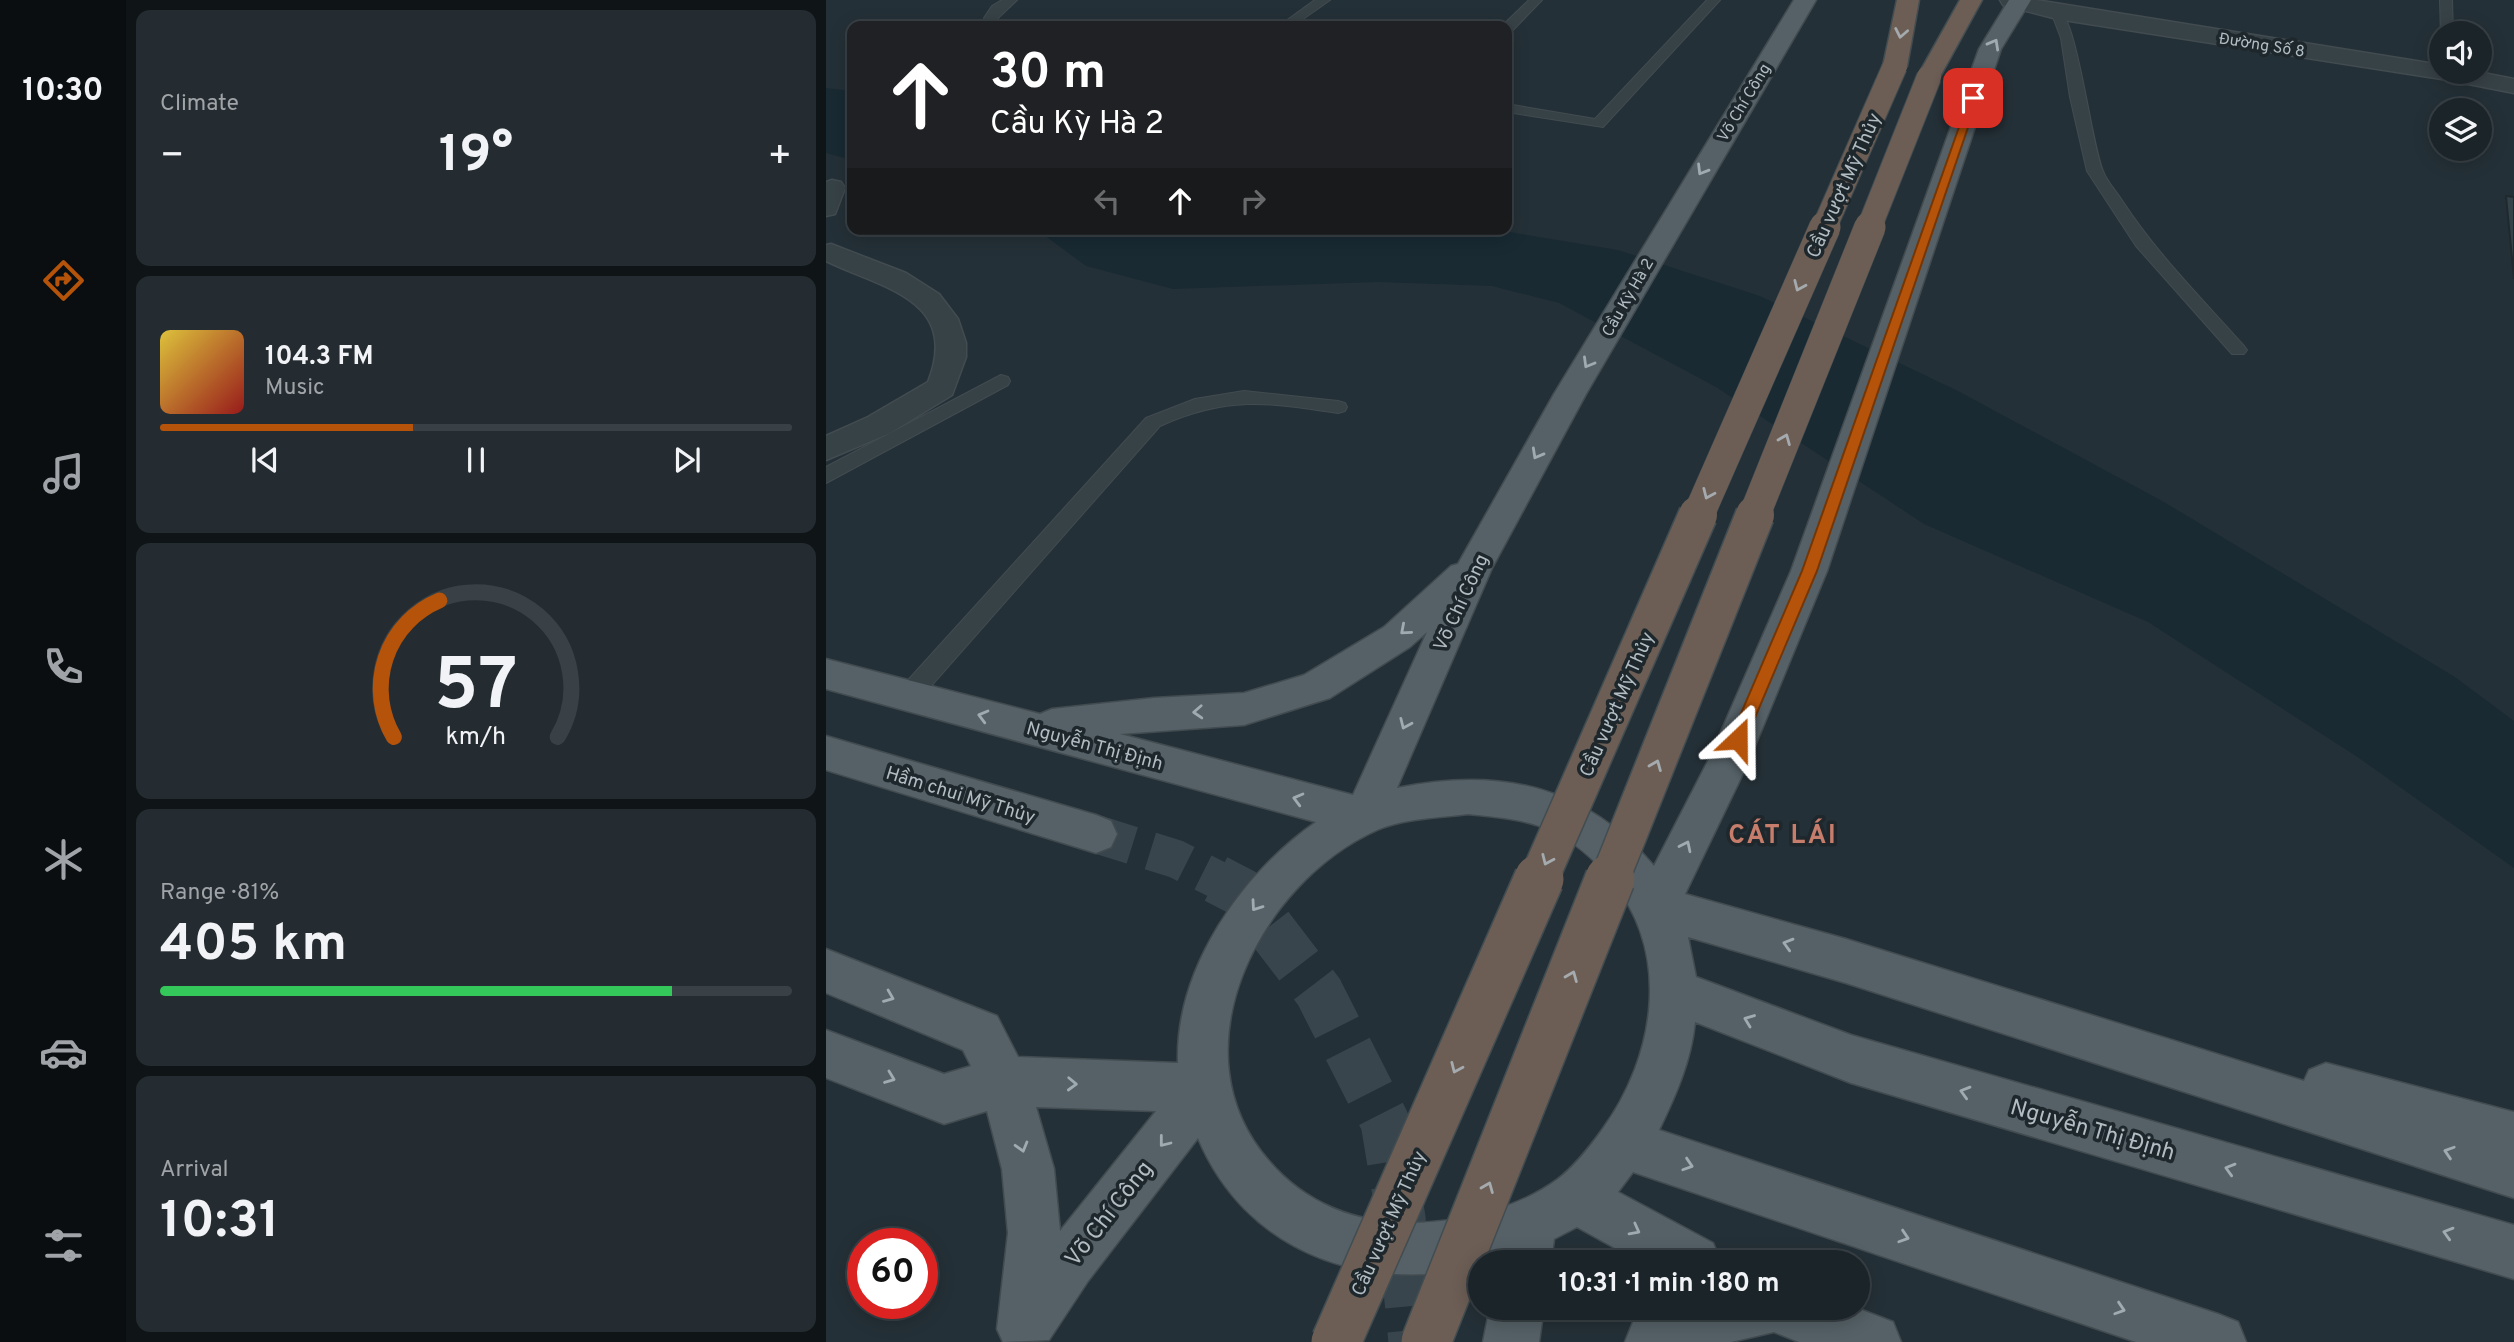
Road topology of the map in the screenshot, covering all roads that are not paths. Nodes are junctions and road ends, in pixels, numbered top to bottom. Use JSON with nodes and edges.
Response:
{"nodes":[{"id":1,"x":1011,"y":0,"type":"edge"},
{"id":2,"x":1324,"y":0,"type":"edge"},
{"id":3,"x":1536,"y":0,"type":"edge"},
{"id":4,"x":1714,"y":0,"type":"edge"},
{"id":5,"x":1908,"y":0,"type":"edge"},
{"id":6,"x":1972,"y":0,"type":"edge"},
{"id":7,"x":2445,"y":0,"type":"edge"},
{"id":8,"x":2017,"y":1,"type":"edge"},
{"id":9,"x":1801,"y":2,"type":"edge"},
{"id":10,"x":2057,"y":12,"type":"junction"},
{"id":11,"x":992,"y":21,"type":"edge"},
{"id":12,"x":1292,"y":21,"type":"edge"},
{"id":13,"x":2446,"y":21,"type":"edge"},
{"id":14,"x":1512,"y":23,"type":"edge"},
{"id":15,"x":2429,"y":69,"type":"edge"},
{"id":16,"x":1912,"y":71,"type":"junction"},
{"id":17,"x":2492,"y":81,"type":"edge"},
{"id":18,"x":2514,"y":86,"type":"edge"},
{"id":19,"x":1512,"y":109,"type":"edge"},
{"id":20,"x":1685,"y":199,"type":"joint"},
{"id":21,"x":828,"y":245,"type":"edge"},
{"id":22,"x":2238,"y":350,"type":"dead end"},
{"id":23,"x":1001,"y":380,"type":"dead end"},
{"id":24,"x":1570,"y":394,"type":"joint"},
{"id":25,"x":1338,"y":407,"type":"dead end"},
{"id":26,"x":826,"y":449,"type":"edge"},
{"id":27,"x":826,"y":476,"type":"edge"},
{"id":28,"x":1474,"y":568,"type":"junction"},
{"id":29,"x":826,"y":674,"type":"edge"},
{"id":30,"x":908,"y":695,"type":"junction"},
{"id":31,"x":1032,"y":729,"type":"junction"},
{"id":32,"x":826,"y":753,"type":"edge"},
{"id":33,"x":1364,"y":816,"type":"junction"},
{"id":34,"x":1096,"y":834,"type":"tunnel mouth"},
{"id":35,"x":1656,"y":907,"type":"junction"},
{"id":36,"x":1846,"y":961,"type":"junction"},
{"id":37,"x":826,"y":971,"type":"edge"},
{"id":38,"x":1676,"y":992,"type":"junction"},
{"id":39,"x":826,"y":1054,"type":"edge"},
{"id":40,"x":1004,"y":1081,"type":"junction"},
{"id":41,"x":1206,"y":1088,"type":"junction"},
{"id":42,"x":2514,"y":1137,"type":"edge"},
{"id":43,"x":1624,"y":1144,"type":"junction"},
{"id":44,"x":2514,"y":1172,"type":"edge"},
{"id":45,"x":1576,"y":1198,"type":"junction"},
{"id":46,"x":1528,"y":1241,"type":"edge"},
{"id":47,"x":1672,"y":1250,"type":"edge"},
{"id":48,"x":2514,"y":1252,"type":"edge"},
{"id":49,"x":1515,"y":1320,"type":"edge"},
{"id":50,"x":1704,"y":1320,"type":"edge"},
{"id":51,"x":1814,"y":1320,"type":"edge"},
{"id":52,"x":1021,"y":1335,"type":"edge"},
{"id":53,"x":1336,"y":1342,"type":"edge"},
{"id":54,"x":1426,"y":1342,"type":"edge"},
{"id":55,"x":1511,"y":1342,"type":"edge"},
{"id":56,"x":1653,"y":1342,"type":"edge"},
{"id":57,"x":1872,"y":1342,"type":"edge"},
{"id":58,"x":2218,"y":1342,"type":"edge"}],
"edges":[{"from":1,"to":11,"type":"lane"},
{"from":2,"to":12,"type":"lane"},
{"from":3,"to":14,"type":"lane"},
{"from":4,"to":19,"type":"lane"},
{"from":5,"to":16,"type":"highway","one_way":true},
{"from":6,"to":16,"type":"highway"},
{"from":7,"to":13,"type":"lane"},
{"from":8,"to":10,"type":"street","name":"Đường Số 8"},
{"from":35,"to":8,"type":"main road","one_way":true},
{"from":9,"to":20,"type":"main road","name":"Võ Chí Công","one_way":true},
{"from":10,"to":15,"type":"street","name":"Đường Số 8"},
{"from":10,"to":22,"type":"lane"},
{"from":16,"to":53,"type":"highway","name":"Cầu vượt Mỹ Thủy","one_way":true,"bridge":true},
{"from":54,"to":16,"type":"highway","name":"Cầu vượt Mỹ Thủy","one_way":true,"bridge":true},
{"from":17,"to":18,"type":"street","name":"Đường Số 8"},
{"from":20,"to":24,"type":"main road","name":"Cầu Kỳ Hà 2","one_way":true},
{"from":21,"to":26,"type":"street"},
{"from":23,"to":27,"type":"lane"},
{"from":24,"to":28,"type":"main road","name":"Võ Chí Công","one_way":true},
{"from":25,"to":30,"type":"lane"},
{"from":28,"to":31,"type":"main road","one_way":true},
{"from":28,"to":33,"type":"main road","name":"Võ Chí Công","one_way":true},
{"from":29,"to":30,"type":"main road","name":"Nguyễn Thị Định"},
{"from":31,"to":30,"type":"main road","name":"Nguyễn Thị Định","one_way":true},
{"from":33,"to":31,"type":"main road","name":"Nguyễn Thị Định","one_way":true},
{"from":32,"to":34,"type":"main road","name":"Hầm chui Mỹ Thủy"},
{"from":33,"to":35,"type":"main road"},
{"from":33,"to":41,"type":"main road","one_way":true},
{"from":36,"to":35,"type":"main road","one_way":true},
{"from":35,"to":38,"type":"main road"},
{"from":36,"to":42,"type":"main road"},
{"from":44,"to":36,"type":"main road","one_way":true},
{"from":37,"to":40,"type":"main road","one_way":true},
{"from":38,"to":43,"type":"main road"},
{"from":48,"to":38,"type":"main road","name":"Nguyễn Thị Định","one_way":true},
{"from":39,"to":40,"type":"main road","one_way":true},
{"from":40,"to":41,"type":"main road","one_way":true},
{"from":40,"to":52,"type":"main road","one_way":true},
{"from":41,"to":46,"type":"main road"},
{"from":41,"to":52,"type":"main road","name":"Võ Chí Công","one_way":true},
{"from":43,"to":45,"type":"main road"},
{"from":43,"to":58,"type":"main road","one_way":true},
{"from":45,"to":46,"type":"main road"},
{"from":45,"to":47,"type":"main road","one_way":true},
{"from":49,"to":55,"type":"main road"},
{"from":50,"to":56,"type":"main road"},
{"from":51,"to":57,"type":"main road"}]}
